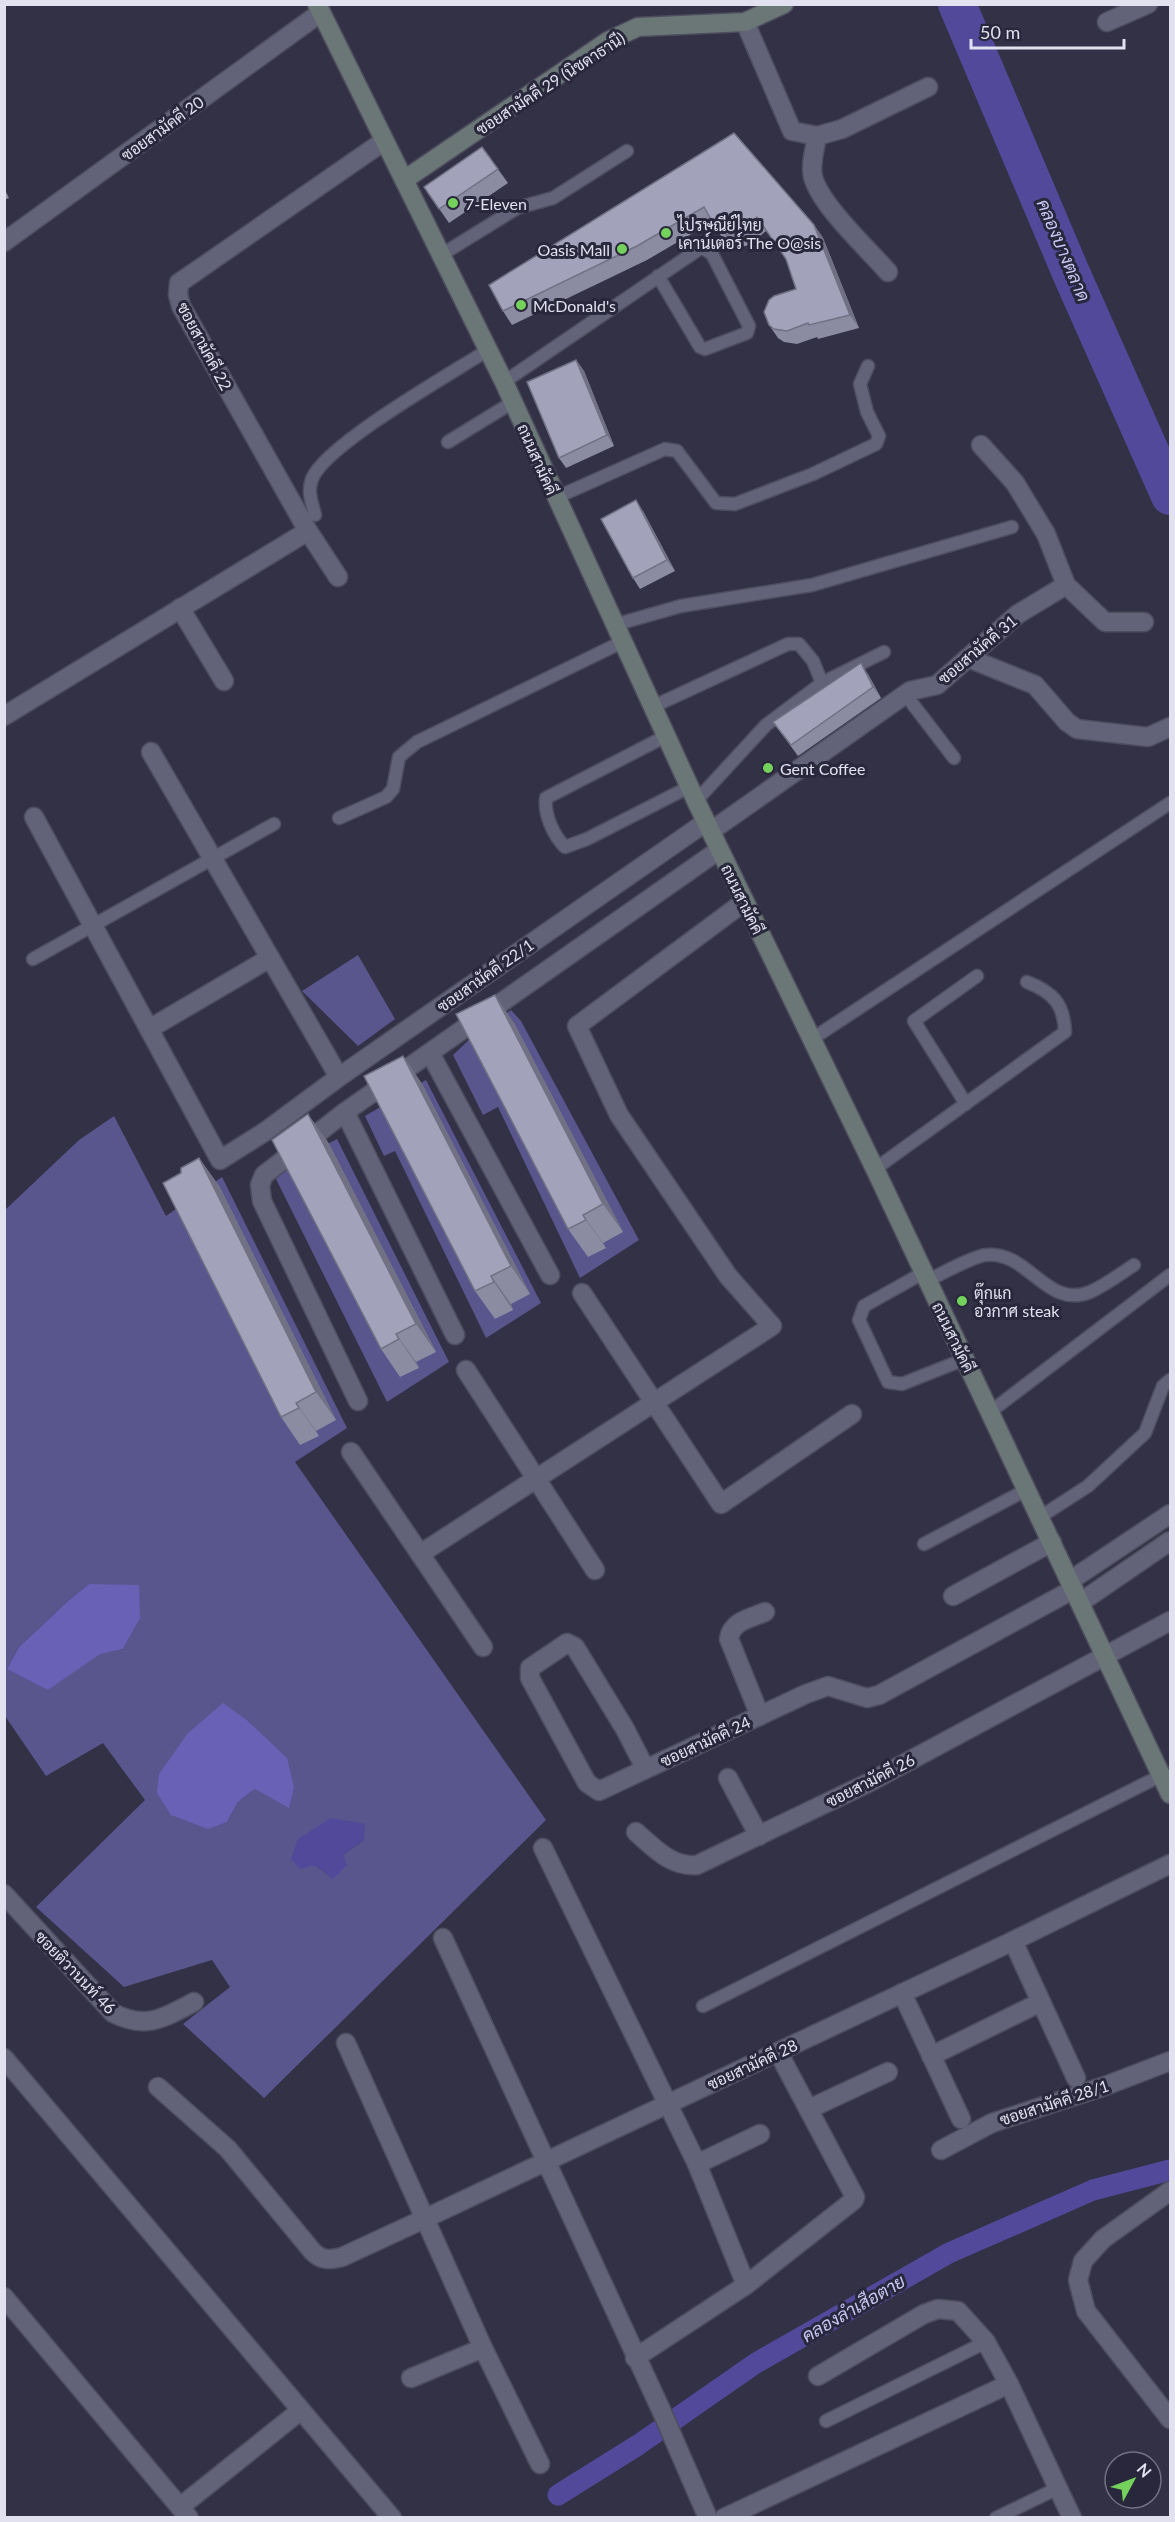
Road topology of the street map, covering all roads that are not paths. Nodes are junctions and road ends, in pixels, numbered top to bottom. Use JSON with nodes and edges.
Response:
{"nodes":[{"id":1,"x":784,"y":4,"type":"edge"},
{"id":2,"x":1148,"y":4,"type":"edge"},
{"id":3,"x":319,"y":9,"type":"edge"},
{"id":4,"x":1107,"y":21,"type":"dead end"},
{"id":5,"x":745,"y":22,"type":"junction"},
{"id":6,"x":928,"y":87,"type":"dead end"},
{"id":7,"x":817,"y":136,"type":"junction"},
{"id":8,"x":384,"y":141,"type":"junction"},
{"id":9,"x":627,"y":151,"type":"dead end"},
{"id":10,"x":404,"y":180,"type":"junction"},
{"id":11,"x":4,"y":242,"type":"edge"},
{"id":12,"x":441,"y":255,"type":"junction"},
{"id":13,"x":888,"y":272,"type":"dead end"},
{"id":14,"x":658,"y":276,"type":"junction"},
{"id":15,"x":488,"y":350,"type":"junction"},
{"id":16,"x":868,"y":366,"type":"dead end"},
{"id":17,"x":504,"y":382,"type":"junction"},
{"id":18,"x":513,"y":402,"type":"junction"},
{"id":19,"x":448,"y":442,"type":"dead end"},
{"id":20,"x":981,"y":445,"type":"dead end"},
{"id":21,"x":555,"y":498,"type":"junction"},
{"id":22,"x":312,"y":523,"type":"junction"},
{"id":23,"x":1012,"y":527,"type":"dead end"},
{"id":24,"x":338,"y":577,"type":"dead end"},
{"id":25,"x":1066,"y":585,"type":"junction"},
{"id":26,"x":180,"y":609,"type":"junction"},
{"id":27,"x":1144,"y":622,"type":"dead end"},
{"id":28,"x":618,"y":634,"type":"junction"},
{"id":29,"x":884,"y":652,"type":"dead end"},
{"id":30,"x":968,"y":658,"type":"junction"},
{"id":31,"x":224,"y":681,"type":"dead end"},
{"id":32,"x":822,"y":683,"type":"junction"},
{"id":33,"x":905,"y":694,"type":"junction"},
{"id":34,"x":652,"y":707,"type":"junction"},
{"id":35,"x":4,"y":716,"type":"edge"},
{"id":36,"x":1170,"y":727,"type":"edge"},
{"id":37,"x":666,"y":735,"type":"junction"},
{"id":38,"x":151,"y":752,"type":"dead end"},
{"id":39,"x":954,"y":758,"type":"dead end"},
{"id":40,"x":693,"y":794,"type":"junction"},
{"id":41,"x":1170,"y":803,"type":"edge"},
{"id":42,"x":34,"y":817,"type":"dead end"},
{"id":43,"x":339,"y":818,"type":"dead end"},
{"id":44,"x":274,"y":824,"type":"dead end"},
{"id":45,"x":708,"y":827,"type":"junction"},
{"id":46,"x":719,"y":850,"type":"junction"},
{"id":47,"x":213,"y":860,"type":"junction"},
{"id":48,"x":744,"y":902,"type":"junction"},
{"id":49,"x":94,"y":927,"type":"junction"},
{"id":50,"x":270,"y":958,"type":"junction"},
{"id":51,"x":33,"y":959,"type":"dead end"},
{"id":52,"x":977,"y":976,"type":"dead end"},
{"id":53,"x":1027,"y":982,"type":"dead end"},
{"id":54,"x":149,"y":1029,"type":"junction"},
{"id":55,"x":812,"y":1039,"type":"junction"},
{"id":56,"x":430,"y":1053,"type":"junction"},
{"id":57,"x":339,"y":1077,"type":"junction"},
{"id":58,"x":966,"y":1104,"type":"junction"},
{"id":59,"x":345,"y":1112,"type":"junction"},
{"id":60,"x":875,"y":1169,"type":"junction"},
{"id":61,"x":1134,"y":1265,"type":"dead end"},
{"id":62,"x":550,"y":1275,"type":"dead end"},
{"id":63,"x":1170,"y":1275,"type":"edge"},
{"id":64,"x":925,"y":1277,"type":"junction"},
{"id":65,"x":582,"y":1293,"type":"dead end"},
{"id":66,"x":455,"y":1335,"type":"dead end"},
{"id":67,"x":965,"y":1359,"type":"junction"},
{"id":68,"x":466,"y":1370,"type":"dead end"},
{"id":69,"x":1170,"y":1380,"type":"edge"},
{"id":70,"x":358,"y":1401,"type":"dead end"},
{"id":71,"x":654,"y":1402,"type":"junction"},
{"id":72,"x":990,"y":1412,"type":"junction"},
{"id":73,"x":852,"y":1414,"type":"dead end"},
{"id":74,"x":351,"y":1452,"type":"dead end"},
{"id":75,"x":536,"y":1479,"type":"junction"},
{"id":76,"x":1026,"y":1490,"type":"junction"},
{"id":77,"x":1170,"y":1514,"type":"edge"},
{"id":78,"x":1040,"y":1517,"type":"junction"},
{"id":79,"x":1170,"y":1541,"type":"edge"},
{"id":80,"x":1052,"y":1542,"type":"junction"},
{"id":81,"x":924,"y":1544,"type":"dead end"},
{"id":82,"x":420,"y":1554,"type":"junction"},
{"id":83,"x":595,"y":1570,"type":"dead end"},
{"id":84,"x":1075,"y":1590,"type":"junction"},
{"id":85,"x":953,"y":1596,"type":"dead end"},
{"id":86,"x":765,"y":1612,"type":"dead end"},
{"id":87,"x":1170,"y":1621,"type":"edge"},
{"id":88,"x":483,"y":1647,"type":"dead end"},
{"id":89,"x":1104,"y":1655,"type":"junction"},
{"id":90,"x":760,"y":1716,"type":"junction"},
{"id":91,"x":645,"y":1768,"type":"junction"},
{"id":92,"x":1166,"y":1773,"type":"edge"},
{"id":93,"x":728,"y":1778,"type":"dead end"},
{"id":94,"x":1170,"y":1794,"type":"edge"},
{"id":95,"x":636,"y":1832,"type":"dead end"},
{"id":96,"x":759,"y":1836,"type":"junction"},
{"id":97,"x":543,"y":1848,"type":"dead end"},
{"id":98,"x":1170,"y":1864,"type":"edge"},
{"id":99,"x":4,"y":1894,"type":"edge"},
{"id":100,"x":443,"y":1938,"type":"dead end"},
{"id":101,"x":1013,"y":1941,"type":"junction"},
{"id":102,"x":902,"y":1993,"type":"junction"},
{"id":103,"x":194,"y":2002,"type":"dead end"},
{"id":104,"x":1041,"y":2002,"type":"junction"},
{"id":105,"x":703,"y":2006,"type":"dead end"},
{"id":106,"x":346,"y":2043,"type":"dead end"},
{"id":107,"x":778,"y":2052,"type":"junction"},
{"id":108,"x":931,"y":2056,"type":"junction"},
{"id":109,"x":4,"y":2058,"type":"edge"},
{"id":110,"x":1170,"y":2061,"type":"edge"},
{"id":111,"x":888,"y":2072,"type":"dead end"},
{"id":112,"x":1076,"y":2078,"type":"dead end"},
{"id":113,"x":158,"y":2087,"type":"dead end"},
{"id":114,"x":668,"y":2104,"type":"junction"},
{"id":115,"x":808,"y":2109,"type":"junction"},
{"id":116,"x":961,"y":2119,"type":"dead end"},
{"id":117,"x":760,"y":2134,"type":"dead end"},
{"id":118,"x":942,"y":2150,"type":"dead end"},
{"id":119,"x":546,"y":2162,"type":"junction"},
{"id":120,"x":697,"y":2164,"type":"junction"},
{"id":121,"x":1170,"y":2191,"type":"edge"},
{"id":122,"x":424,"y":2219,"type":"junction"},
{"id":123,"x":746,"y":2285,"type":"junction"},
{"id":124,"x":4,"y":2297,"type":"edge"},
{"id":125,"x":986,"y":2342,"type":"junction"},
{"id":126,"x":483,"y":2348,"type":"junction"},
{"id":127,"x":635,"y":2358,"type":"junction"},
{"id":128,"x":818,"y":2376,"type":"dead end"},
{"id":129,"x":411,"y":2378,"type":"dead end"},
{"id":130,"x":1010,"y":2384,"type":"junction"},
{"id":131,"x":300,"y":2411,"type":"junction"},
{"id":132,"x":1170,"y":2419,"type":"edge"},
{"id":133,"x":826,"y":2421,"type":"dead end"},
{"id":134,"x":540,"y":2464,"type":"dead end"},
{"id":135,"x":1058,"y":2488,"type":"junction"},
{"id":136,"x":185,"y":2512,"type":"edge"},
{"id":137,"x":392,"y":2517,"type":"edge"},
{"id":138,"x":708,"y":2517,"type":"edge"},
{"id":139,"x":724,"y":2517,"type":"edge"},
{"id":140,"x":996,"y":2517,"type":"edge"},
{"id":141,"x":1072,"y":2517,"type":"edge"}],
"edges":[{"from":1,"to":5,"type":"main road"},
{"from":2,"to":4,"type":"street"},
{"from":3,"to":8,"type":"main road","name":"ถนนสามัคคี"},
{"from":3,"to":11,"type":"street","name":"ซอยสามัคคี 20"},
{"from":5,"to":7,"type":"street"},
{"from":5,"to":10,"type":"main road","name":"ซอยสามัคคี 29 (นิชดาธานี)"},
{"from":6,"to":7,"type":"street"},
{"from":7,"to":13,"type":"street"},
{"from":8,"to":10,"type":"main road","name":"ถนนสามัคคี"},
{"from":8,"to":22,"type":"street","name":"ซอยสามัคคี 22"},
{"from":9,"to":12,"type":"lane"},
{"from":10,"to":12,"type":"main road","name":"ถนนสามัคคี"},
{"from":12,"to":15,"type":"main road","name":"ถนนสามัคคี"},
{"from":14,"to":14,"type":"lane"},
{"from":14,"to":17,"type":"lane"},
{"from":15,"to":17,"type":"main road","name":"ถนนสามัคคี"},
{"from":15,"to":22,"type":"lane"},
{"from":16,"to":21,"type":"lane"},
{"from":17,"to":18,"type":"main road","name":"ถนนสามัคคี"},
{"from":18,"to":19,"type":"lane"},
{"from":18,"to":21,"type":"main road","name":"ถนนสามัคคี"},
{"from":20,"to":25,"type":"street"},
{"from":21,"to":28,"type":"main road","name":"ถนนสามัคคี"},
{"from":22,"to":24,"type":"street","name":"ซอยสามัคคี 22"},
{"from":22,"to":26,"type":"street"},
{"from":23,"to":28,"type":"lane"},
{"from":25,"to":27,"type":"street"},
{"from":25,"to":30,"type":"street","name":"ซอยสามัคคี 31"},
{"from":26,"to":31,"type":"street"},
{"from":26,"to":35,"type":"street"},
{"from":28,"to":34,"type":"main road","name":"ถนนสามัคคี"},
{"from":28,"to":43,"type":"lane"},
{"from":29,"to":32,"type":"lane"},
{"from":30,"to":33,"type":"street","name":"ซอยสามัคคี 31"},
{"from":30,"to":36,"type":"street"},
{"from":32,"to":34,"type":"lane"},
{"from":32,"to":40,"type":"lane"},
{"from":33,"to":39,"type":"lane"},
{"from":33,"to":45,"type":"street","name":"ซอยสามัคคี 31"},
{"from":34,"to":37,"type":"main road","name":"ถนนสามัคคี"},
{"from":37,"to":40,"type":"main road","name":"ถนนสามัคคี"},
{"from":37,"to":40,"type":"lane"},
{"from":38,"to":47,"type":"street"},
{"from":40,"to":45,"type":"main road","name":"ถนนสามัคคี"},
{"from":41,"to":55,"type":"lane"},
{"from":42,"to":49,"type":"street"},
{"from":44,"to":47,"type":"lane"},
{"from":45,"to":46,"type":"main road","name":"ถนนสามัคคี"},
{"from":45,"to":57,"type":"street","name":"ซอยสามัคคี 22/1"},
{"from":46,"to":48,"type":"main road","name":"ถนนสามัคคี"},
{"from":46,"to":56,"type":"street"},
{"from":47,"to":49,"type":"lane"},
{"from":47,"to":50,"type":"street"},
{"from":48,"to":55,"type":"main road","name":"ถนนสามัคคี"},
{"from":48,"to":71,"type":"street"},
{"from":49,"to":51,"type":"lane"},
{"from":49,"to":54,"type":"street"},
{"from":50,"to":54,"type":"street"},
{"from":50,"to":57,"type":"street"},
{"from":52,"to":58,"type":"lane"},
{"from":53,"to":58,"type":"lane"},
{"from":54,"to":57,"type":"street","name":"ซอยสามัคคี 22/1"},
{"from":55,"to":60,"type":"main road","name":"ถนนสามัคคี"},
{"from":56,"to":59,"type":"street"},
{"from":56,"to":62,"type":"street"},
{"from":58,"to":60,"type":"lane"},
{"from":59,"to":66,"type":"street"},
{"from":59,"to":70,"type":"street"},
{"from":60,"to":64,"type":"main road","name":"ถนนสามัคคี"},
{"from":61,"to":64,"type":"lane"},
{"from":63,"to":72,"type":"lane"},
{"from":64,"to":67,"type":"main road","name":"ถนนสามัคคี"},
{"from":64,"to":67,"type":"lane"},
{"from":65,"to":71,"type":"street"},
{"from":67,"to":72,"type":"main road","name":"ถนนสามัคคี"},
{"from":68,"to":75,"type":"street"},
{"from":69,"to":78,"type":"lane"},
{"from":71,"to":73,"type":"street"},
{"from":71,"to":75,"type":"street"},
{"from":72,"to":76,"type":"main road","name":"ถนนสามัคคี"},
{"from":74,"to":82,"type":"street"},
{"from":75,"to":82,"type":"street"},
{"from":75,"to":83,"type":"street"},
{"from":76,"to":78,"type":"main road","name":"ถนนสามัคคี"},
{"from":76,"to":81,"type":"lane"},
{"from":77,"to":84,"type":"street"},
{"from":78,"to":80,"type":"main road","name":"ถนนสามัคคี"},
{"from":79,"to":84,"type":"street"},
{"from":80,"to":84,"type":"main road","name":"ถนนสามัคคี"},
{"from":80,"to":85,"type":"street"},
{"from":82,"to":88,"type":"street"},
{"from":84,"to":89,"type":"main road","name":"ถนนสามัคคี"},
{"from":84,"to":90,"type":"street","name":"ซอยสามัคคี 24"},
{"from":86,"to":90,"type":"street"},
{"from":87,"to":89,"type":"street","name":"ซอยสามัคคี 26"},
{"from":89,"to":92,"type":"main road","name":"ถนนสามัคคี"},
{"from":89,"to":96,"type":"street","name":"ซอยสามัคคี 26"},
{"from":90,"to":91,"type":"street","name":"ซอยสามัคคี 24"},
{"from":91,"to":91,"type":"street","name":"ซอยสามัคคี 24"},
{"from":92,"to":94,"type":"main road","name":"ถนนสามัคคี"},
{"from":92,"to":105,"type":"lane"},
{"from":93,"to":96,"type":"street"},
{"from":95,"to":96,"type":"street","name":"ซอยสามัคคี 26"},
{"from":97,"to":114,"type":"street"},
{"from":98,"to":101,"type":"street","name":"ซอยสามัคคี 28"},
{"from":99,"to":103,"type":"street","name":"ซอยติวานนท์ 46"},
{"from":100,"to":119,"type":"street"},
{"from":101,"to":102,"type":"street","name":"ซอยสามัคคี 28"},
{"from":101,"to":104,"type":"street"},
{"from":102,"to":107,"type":"street","name":"ซอยสามัคคี 28"},
{"from":102,"to":108,"type":"street"},
{"from":104,"to":108,"type":"street"},
{"from":104,"to":112,"type":"street"},
{"from":106,"to":122,"type":"street"},
{"from":107,"to":114,"type":"street","name":"ซอยสามัคคี 28"},
{"from":107,"to":115,"type":"street"},
{"from":108,"to":116,"type":"street"},
{"from":109,"to":131,"type":"street"},
{"from":110,"to":118,"type":"street","name":"ซอยสามัคคี 28/1"},
{"from":111,"to":115,"type":"street"},
{"from":113,"to":122,"type":"street","name":"ซอยสามัคคี 28"},
{"from":114,"to":119,"type":"street","name":"ซอยสามัคคี 28"},
{"from":114,"to":120,"type":"street"},
{"from":115,"to":123,"type":"street"},
{"from":117,"to":120,"type":"street"},
{"from":119,"to":122,"type":"street","name":"ซอยสามัคคี 28"},
{"from":119,"to":127,"type":"street"},
{"from":120,"to":123,"type":"street"},
{"from":121,"to":132,"type":"street"},
{"from":122,"to":126,"type":"street"},
{"from":123,"to":127,"type":"street"},
{"from":124,"to":136,"type":"street"},
{"from":125,"to":128,"type":"street"},
{"from":125,"to":130,"type":"street"},
{"from":125,"to":133,"type":"lane"},
{"from":126,"to":129,"type":"street"},
{"from":126,"to":134,"type":"street"},
{"from":127,"to":138,"type":"street"},
{"from":130,"to":135,"type":"street"},
{"from":130,"to":139,"type":"street"},
{"from":131,"to":136,"type":"street"},
{"from":131,"to":137,"type":"street"},
{"from":135,"to":140,"type":"lane"},
{"from":135,"to":141,"type":"street"}]}
